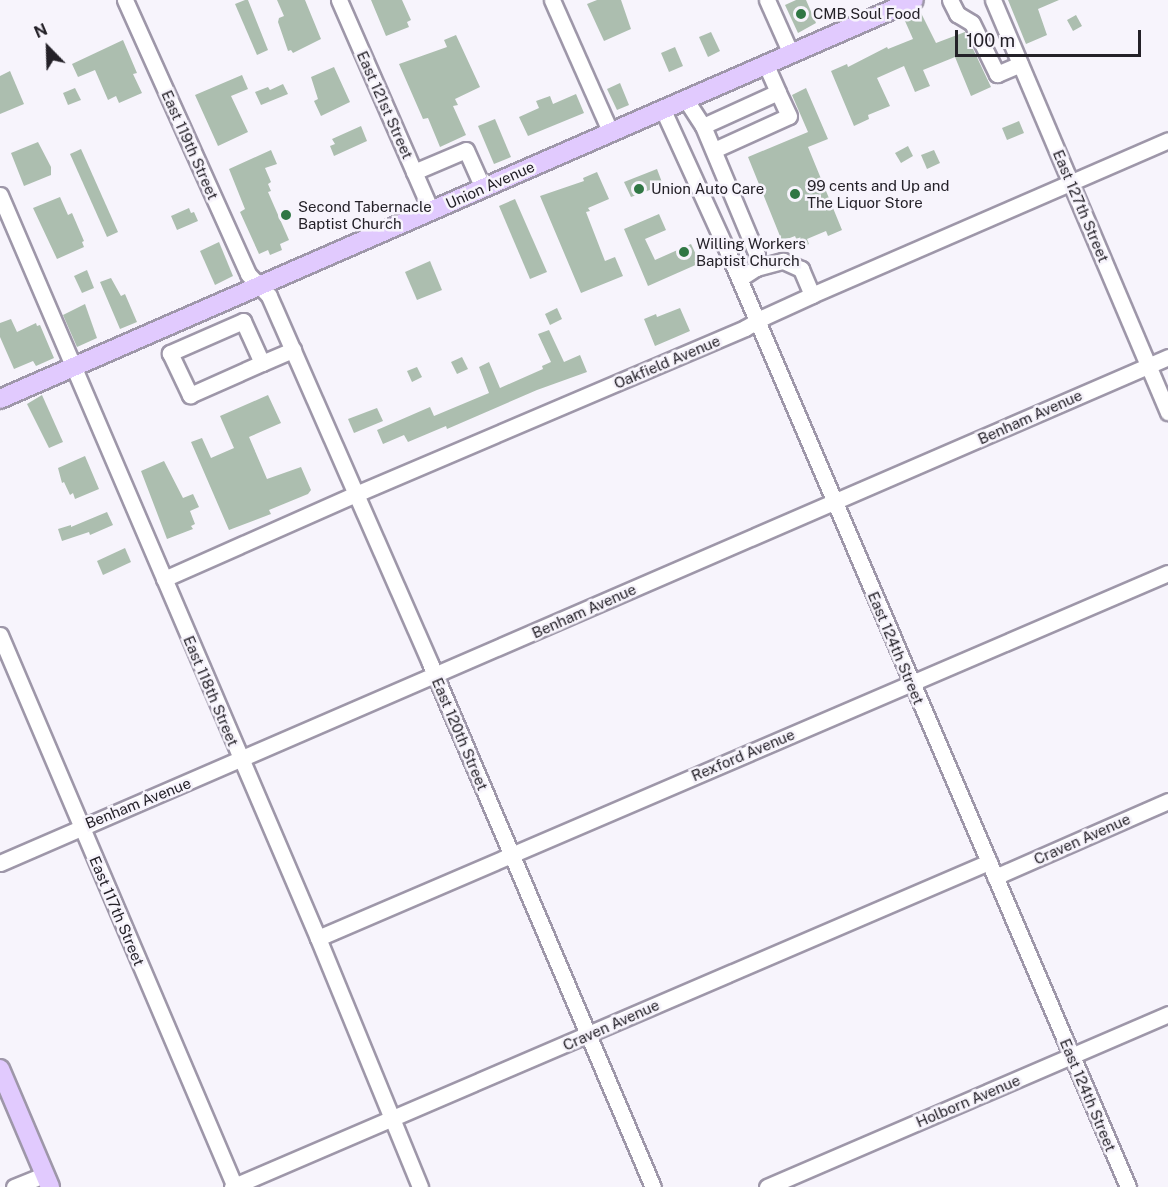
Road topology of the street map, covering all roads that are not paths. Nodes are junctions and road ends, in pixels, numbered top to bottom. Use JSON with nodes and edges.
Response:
{"nodes":[{"id":1,"x":126,"y":0,"type":"edge"},
{"id":2,"x":339,"y":0,"type":"edge"},
{"id":3,"x":552,"y":0,"type":"edge"},
{"id":4,"x":767,"y":0,"type":"edge"},
{"id":5,"x":914,"y":0,"type":"edge"},
{"id":6,"x":950,"y":0,"type":"edge"},
{"id":7,"x":993,"y":0,"type":"edge"},
{"id":8,"x":791,"y":54,"type":"junction"},
{"id":9,"x":1020,"y":64,"type":"junction"},
{"id":10,"x":766,"y":65,"type":"junction"},
{"id":11,"x":778,"y":92,"type":"junction"},
{"id":12,"x":686,"y":100,"type":"junction"},
{"id":13,"x":663,"y":110,"type":"junction"},
{"id":14,"x":703,"y":126,"type":"junction"},
{"id":15,"x":611,"y":133,"type":"junction"},
{"id":16,"x":1168,"y":140,"type":"edge"},
{"id":17,"x":714,"y":150,"type":"junction"},
{"id":18,"x":414,"y":172,"type":"junction"},
{"id":19,"x":1070,"y":182,"type":"junction"},
{"id":20,"x":483,"y":188,"type":"junction"},
{"id":21,"x":0,"y":195,"type":"edge"},
{"id":22,"x":431,"y":211,"type":"junction"},
{"id":23,"x":756,"y":268,"type":"junction"},
{"id":24,"x":739,"y":279,"type":"junction"},
{"id":25,"x":261,"y":285,"type":"junction"},
{"id":26,"x":812,"y":295,"type":"junction"},
{"id":27,"x":757,"y":321,"type":"junction"},
{"id":28,"x":293,"y":350,"type":"junction"},
{"id":29,"x":1168,"y":357,"type":"edge"},
{"id":30,"x":262,"y":363,"type":"junction"},
{"id":31,"x":1148,"y":365,"type":"junction"},
{"id":32,"x":73,"y":367,"type":"junction"},
{"id":33,"x":0,"y":399,"type":"edge"},
{"id":34,"x":1168,"y":412,"type":"edge"},
{"id":35,"x":356,"y":494,"type":"junction"},
{"id":36,"x":834,"y":503,"type":"junction"},
{"id":37,"x":1168,"y":573,"type":"edge"},
{"id":38,"x":164,"y":579,"type":"junction"},
{"id":39,"x":0,"y":634,"type":"edge"},
{"id":40,"x":436,"y":676,"type":"junction"},
{"id":41,"x":910,"y":683,"type":"junction"},
{"id":42,"x":241,"y":761,"type":"junction"},
{"id":43,"x":1168,"y":801,"type":"edge"},
{"id":44,"x":81,"y":826,"type":"junction"},
{"id":45,"x":512,"y":856,"type":"junction"},
{"id":46,"x":989,"y":862,"type":"junction"},
{"id":47,"x":0,"y":863,"type":"edge"},
{"id":48,"x":995,"y":877,"type":"junction"},
{"id":49,"x":318,"y":938,"type":"junction"},
{"id":50,"x":1168,"y":1014,"type":"edge"},
{"id":51,"x":588,"y":1035,"type":"junction"},
{"id":52,"x":1071,"y":1057,"type":"junction"},
{"id":53,"x":0,"y":1069,"type":"edge"},
{"id":54,"x":391,"y":1118,"type":"junction"},
{"id":55,"x":47,"y":1181,"type":"edge"},
{"id":56,"x":14,"y":1187,"type":"edge"},
{"id":57,"x":234,"y":1187,"type":"edge"},
{"id":58,"x":420,"y":1187,"type":"edge"},
{"id":59,"x":653,"y":1187,"type":"edge"},
{"id":60,"x":767,"y":1187,"type":"edge"},
{"id":61,"x":1128,"y":1187,"type":"edge"}],
"edges":[{"from":1,"to":25,"type":"street","name":"East 119th Street"},
{"from":2,"to":18,"type":"street","name":"East 121st Street"},
{"from":3,"to":15,"type":"street"},
{"from":4,"to":8,"type":"street"},
{"from":5,"to":8,"type":"main road","name":"Union Avenue"},
{"from":6,"to":9,"type":"street"},
{"from":7,"to":9,"type":"street","name":"East 127th Street"},
{"from":8,"to":10,"type":"main road","name":"Union Avenue"},
{"from":9,"to":19,"type":"street","name":"East 127th Street"},
{"from":10,"to":11,"type":"street"},
{"from":10,"to":12,"type":"main road","name":"Union Avenue"},
{"from":11,"to":14,"type":"street"},
{"from":11,"to":17,"type":"street"},
{"from":12,"to":13,"type":"main road","name":"Union Avenue"},
{"from":12,"to":14,"type":"street"},
{"from":13,"to":15,"type":"main road","name":"Union Avenue"},
{"from":13,"to":24,"type":"street","name":"East 124th Street"},
{"from":14,"to":17,"type":"street"},
{"from":15,"to":20,"type":"main road","name":"Union Avenue"},
{"from":16,"to":19,"type":"street","name":"Oakfield Avenue"},
{"from":17,"to":23,"type":"street"},
{"from":18,"to":20,"type":"street"},
{"from":18,"to":22,"type":"street","name":"East 121st Street"},
{"from":19,"to":26,"type":"street","name":"Oakfield Avenue"},
{"from":19,"to":31,"type":"street","name":"East 127th Street"},
{"from":20,"to":22,"type":"main road","name":"Union Avenue"},
{"from":21,"to":32,"type":"street","name":"East 118th Street"},
{"from":22,"to":25,"type":"main road","name":"Union Avenue"},
{"from":23,"to":24,"type":"street"},
{"from":23,"to":26,"type":"street"},
{"from":24,"to":27,"type":"street","name":"East 124th Street"},
{"from":25,"to":28,"type":"street","name":"East 120th Street"},
{"from":25,"to":32,"type":"main road","name":"Union Avenue"},
{"from":26,"to":27,"type":"street","name":"Oakfield Avenue"},
{"from":27,"to":35,"type":"street","name":"Oakfield Avenue"},
{"from":27,"to":36,"type":"street","name":"East 124th Street"},
{"from":28,"to":30,"type":"street"},
{"from":28,"to":35,"type":"street","name":"East 120th Street"},
{"from":29,"to":31,"type":"street","name":"Benham Avenue"},
{"from":30,"to":30,"type":"street"},
{"from":31,"to":34,"type":"street","name":"East 127th Street"},
{"from":31,"to":36,"type":"street","name":"Benham Avenue"},
{"from":32,"to":33,"type":"main road","name":"Union Avenue"},
{"from":32,"to":38,"type":"street","name":"East 118th Street"},
{"from":35,"to":38,"type":"street","name":"Oakfield Avenue"},
{"from":35,"to":40,"type":"street","name":"East 120th Street"},
{"from":36,"to":40,"type":"street","name":"Benham Avenue"},
{"from":36,"to":41,"type":"street","name":"East 124th Street"},
{"from":37,"to":41,"type":"street","name":"Rexford Avenue"},
{"from":38,"to":42,"type":"street","name":"East 118th Street"},
{"from":39,"to":44,"type":"street","name":"East 117th Street"},
{"from":40,"to":42,"type":"street","name":"Benham Avenue"},
{"from":40,"to":45,"type":"street","name":"East 120th Street"},
{"from":41,"to":45,"type":"street","name":"Rexford Avenue"},
{"from":41,"to":46,"type":"street","name":"East 124th Street"},
{"from":42,"to":44,"type":"street","name":"Benham Avenue"},
{"from":42,"to":49,"type":"street","name":"East 118th Street"},
{"from":43,"to":48,"type":"street","name":"Craven Avenue"},
{"from":44,"to":47,"type":"street","name":"Benham Avenue"},
{"from":44,"to":57,"type":"street","name":"East 117th Street"},
{"from":45,"to":49,"type":"street","name":"Rexford Avenue"},
{"from":45,"to":51,"type":"street","name":"East 120th Street"},
{"from":46,"to":48,"type":"street","name":"East 124th Street"},
{"from":46,"to":51,"type":"street","name":"Craven Avenue"},
{"from":48,"to":52,"type":"street","name":"East 124th Street"},
{"from":49,"to":54,"type":"street","name":"East 118th Street"},
{"from":50,"to":52,"type":"street","name":"Holborn Avenue"},
{"from":51,"to":54,"type":"street","name":"Craven Avenue"},
{"from":51,"to":59,"type":"street","name":"East 120th Street"},
{"from":52,"to":60,"type":"street","name":"Holborn Avenue"},
{"from":52,"to":61,"type":"street","name":"East 124th Street"},
{"from":53,"to":55,"type":"main road"},
{"from":54,"to":57,"type":"street","name":"Craven Avenue"},
{"from":54,"to":58,"type":"street","name":"East 118th Street"},
{"from":55,"to":56,"type":"street"}]}
